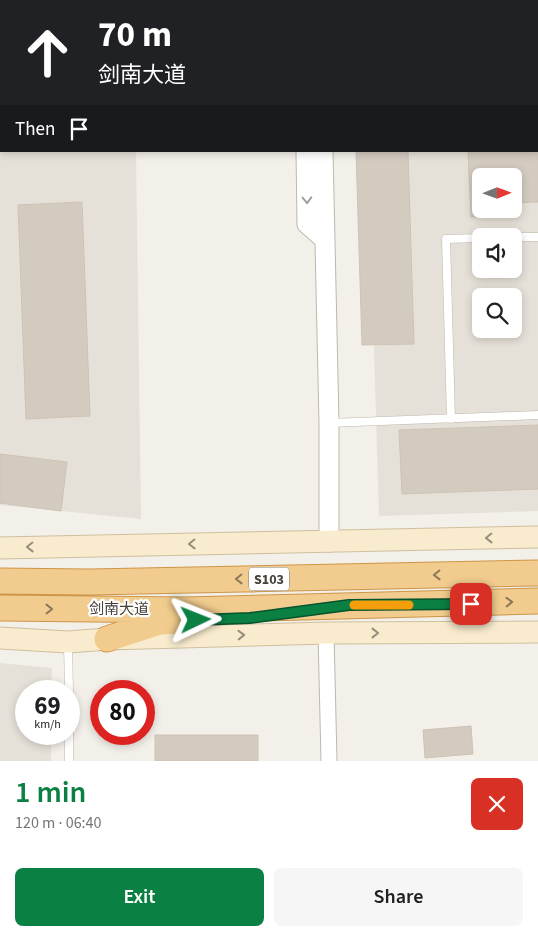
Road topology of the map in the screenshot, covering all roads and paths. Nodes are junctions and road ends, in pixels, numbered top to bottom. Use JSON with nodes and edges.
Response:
{"nodes":[{"id":1,"x":306,"y":152,"type":"edge"},
{"id":2,"x":323,"y":152,"type":"edge"},
{"id":3,"x":538,"y":237,"type":"edge"},
{"id":4,"x":472,"y":238,"type":"edge"},
{"id":5,"x":522,"y":238,"type":"edge"},
{"id":6,"x":325,"y":240,"type":"junction"},
{"id":7,"x":538,"y":416,"type":"edge"},
{"id":8,"x":451,"y":420,"type":"junction"},
{"id":9,"x":329,"y":423,"type":"junction"},
{"id":10,"x":538,"y":537,"type":"edge"},
{"id":11,"x":329,"y":542,"type":"junction"},
{"id":12,"x":0,"y":548,"type":"edge"},
{"id":13,"x":538,"y":573,"type":"edge"},
{"id":14,"x":0,"y":581,"type":"edge"},
{"id":15,"x":538,"y":601,"type":"edge"},
{"id":16,"x":349,"y":605,"type":"junction"},
{"id":17,"x":0,"y":608,"type":"edge"},
{"id":18,"x":538,"y":632,"type":"edge"},
{"id":19,"x":326,"y":633,"type":"junction"},
{"id":20,"x":0,"y":638,"type":"edge"},
{"id":21,"x":107,"y":639,"type":"junction"},
{"id":22,"x":68,"y":642,"type":"junction"},
{"id":23,"x":68,"y":680,"type":"edge"},
{"id":24,"x":69,"y":745,"type":"edge"},
{"id":25,"x":69,"y":761,"type":"edge"},
{"id":26,"x":329,"y":761,"type":"edge"}],
"edges":[{"from":1,"to":6,"type":"street","one_way":true},
{"from":2,"to":6,"type":"street"},
{"from":3,"to":5,"type":"lane"},
{"from":4,"to":8,"type":"lane"},
{"from":6,"to":9,"type":"street"},
{"from":7,"to":8,"type":"lane"},
{"from":8,"to":9,"type":"lane"},
{"from":9,"to":11,"type":"street"},
{"from":10,"to":11,"type":"main road","one_way":true},
{"from":11,"to":12,"type":"main road","one_way":true},
{"from":13,"to":14,"type":"highway","name":"剑南大道","number":"S103","one_way":true},
{"from":16,"to":15,"type":"highway","name":"剑南大道","number":"S103","one_way":true},
{"from":17,"to":16,"type":"highway","name":"剑南大道","number":"S103","one_way":true},
{"from":16,"to":21,"type":"highway"},
{"from":19,"to":18,"type":"main road","one_way":true},
{"from":21,"to":19,"type":"main road","one_way":true},
{"from":19,"to":26,"type":"street"},
{"from":20,"to":22,"type":"main road"},
{"from":21,"to":22,"type":"main road"},
{"from":22,"to":23,"type":"lane"},
{"from":24,"to":25,"type":"lane"}]}
